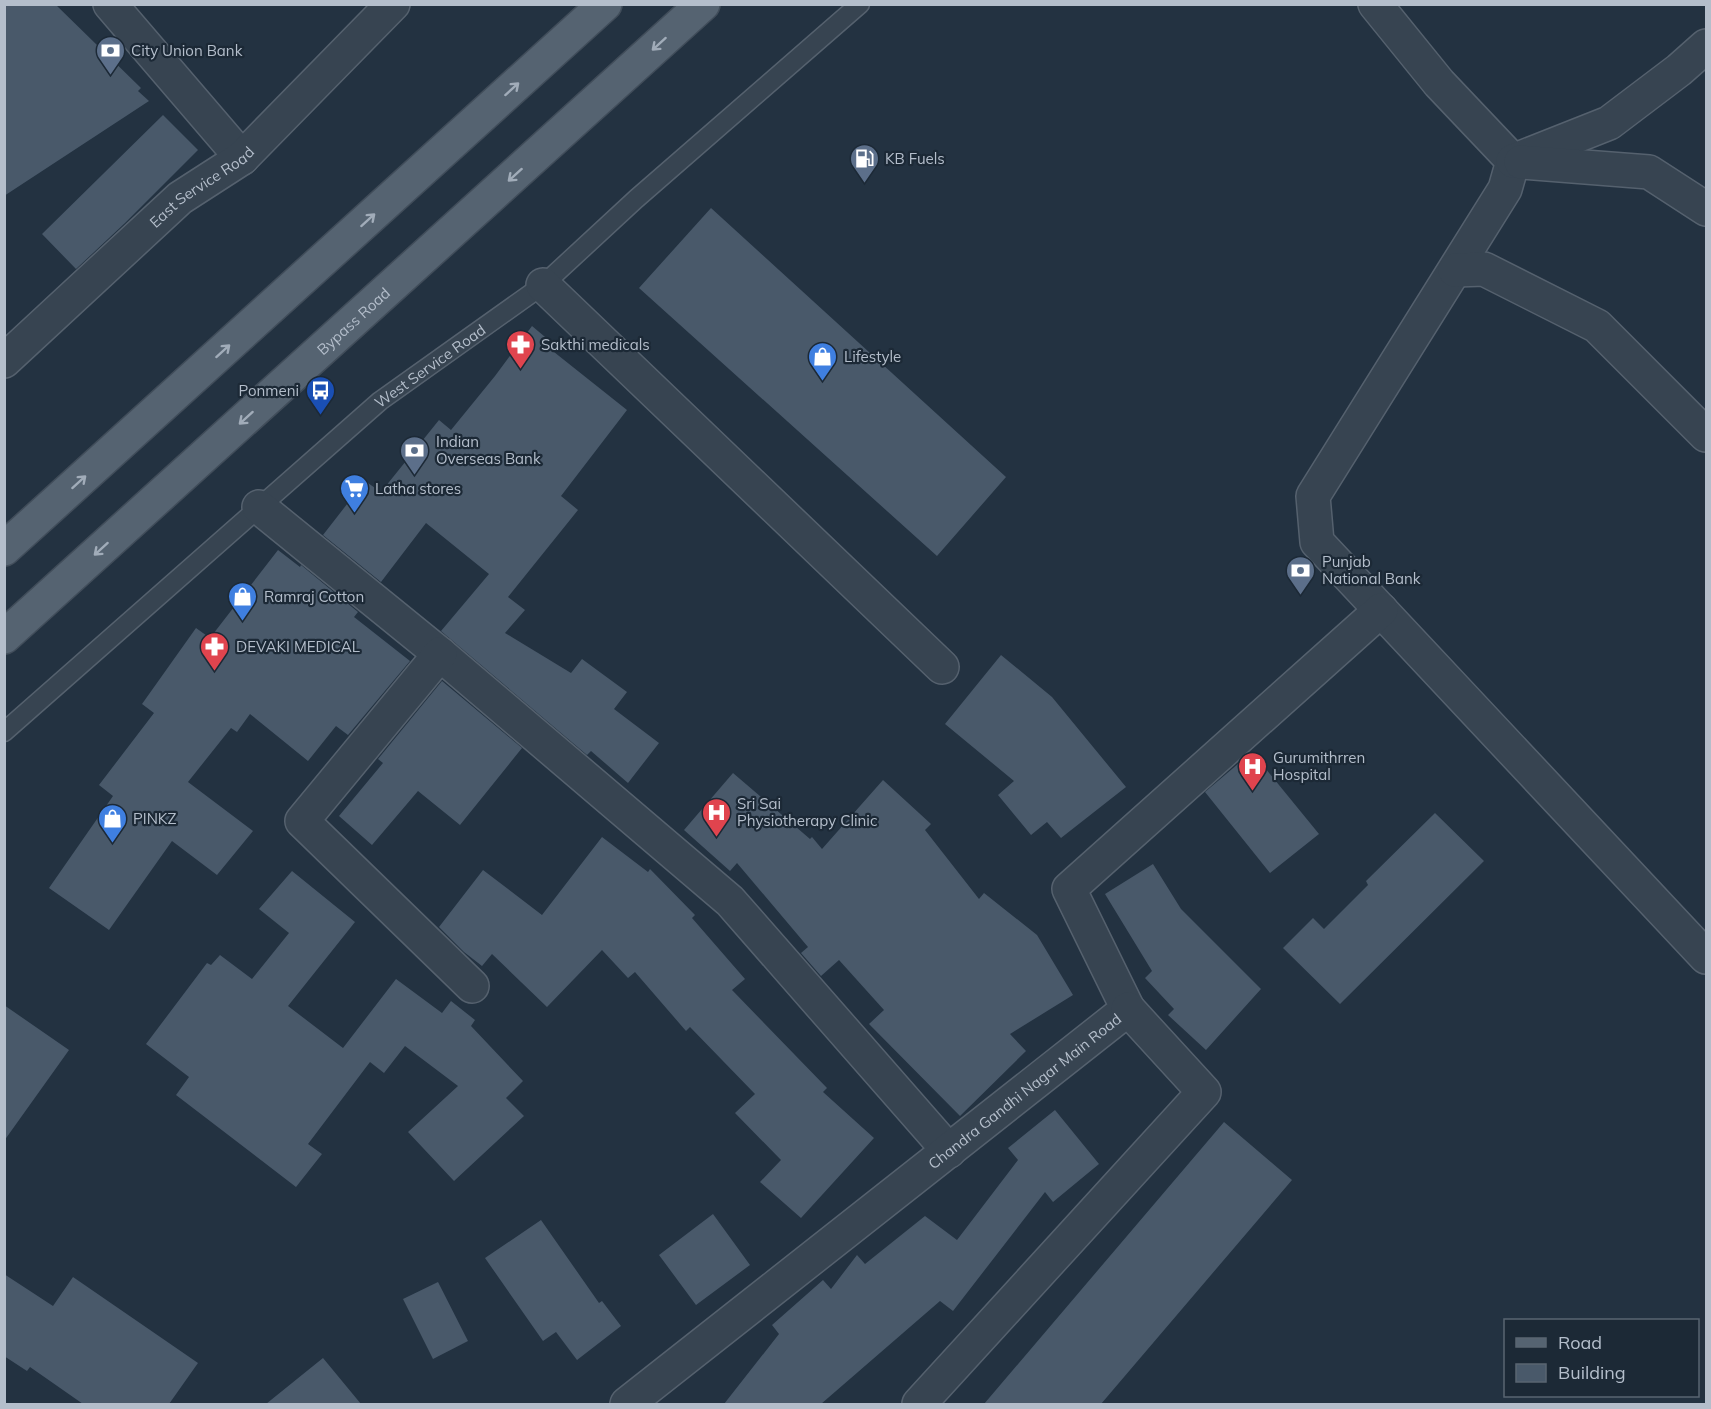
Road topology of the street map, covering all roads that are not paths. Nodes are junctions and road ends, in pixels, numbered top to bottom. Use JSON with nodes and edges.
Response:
{"nodes":[{"id":1,"x":110,"y":4,"type":"edge"},
{"id":2,"x":393,"y":4,"type":"edge"},
{"id":3,"x":605,"y":4,"type":"edge"},
{"id":4,"x":702,"y":4,"type":"edge"},
{"id":5,"x":860,"y":4,"type":"edge"},
{"id":6,"x":1375,"y":4,"type":"edge"},
{"id":7,"x":1707,"y":46,"type":"edge"},
{"id":8,"x":242,"y":158,"type":"junction"},
{"id":9,"x":1513,"y":161,"type":"junction"},
{"id":10,"x":1707,"y":209,"type":"edge"},
{"id":11,"x":1455,"y":270,"type":"junction"},
{"id":12,"x":543,"y":285,"type":"junction"},
{"id":13,"x":4,"y":362,"type":"edge"},
{"id":14,"x":1707,"y":435,"type":"edge"},
{"id":15,"x":259,"y":507,"type":"junction"},
{"id":16,"x":4,"y":549,"type":"edge"},
{"id":17,"x":1382,"y":610,"type":"junction"},
{"id":18,"x":4,"y":637,"type":"edge"},
{"id":19,"x":440,"y":654,"type":"junction"},
{"id":20,"x":942,"y":667,"type":"dead end"},
{"id":21,"x":4,"y":732,"type":"edge"},
{"id":22,"x":1707,"y":957,"type":"edge"},
{"id":23,"x":472,"y":986,"type":"dead end"},
{"id":24,"x":1128,"y":1009,"type":"junction"},
{"id":25,"x":949,"y":1151,"type":"junction"},
{"id":26,"x":627,"y":1404,"type":"edge"},
{"id":27,"x":919,"y":1404,"type":"edge"}],
"edges":[{"from":1,"to":8,"type":"street"},
{"from":2,"to":8,"type":"street","name":"East Service Road"},
{"from":16,"to":3,"type":"main road","one_way":true},
{"from":4,"to":18,"type":"main road","name":"Bypass Road","one_way":true},
{"from":5,"to":12,"type":"lane","name":"West Service Road"},
{"from":6,"to":9,"type":"street"},
{"from":7,"to":9,"type":"street"},
{"from":8,"to":13,"type":"street","name":"East Service Road"},
{"from":9,"to":10,"type":"street"},
{"from":9,"to":11,"type":"street"},
{"from":11,"to":14,"type":"street"},
{"from":11,"to":17,"type":"street"},
{"from":12,"to":15,"type":"lane","name":"West Service Road"},
{"from":12,"to":20,"type":"street"},
{"from":15,"to":19,"type":"street"},
{"from":15,"to":21,"type":"lane","name":"West Service Road"},
{"from":17,"to":22,"type":"street"},
{"from":17,"to":24,"type":"street","name":"Chandra Gandhi Nagar Main Road"},
{"from":19,"to":23,"type":"street"},
{"from":19,"to":25,"type":"street"},
{"from":24,"to":25,"type":"street","name":"Chandra Gandhi Nagar Main Road"},
{"from":24,"to":27,"type":"street"},
{"from":25,"to":26,"type":"street","name":"Chandra Gandhi Nagar Main Road"}]}
